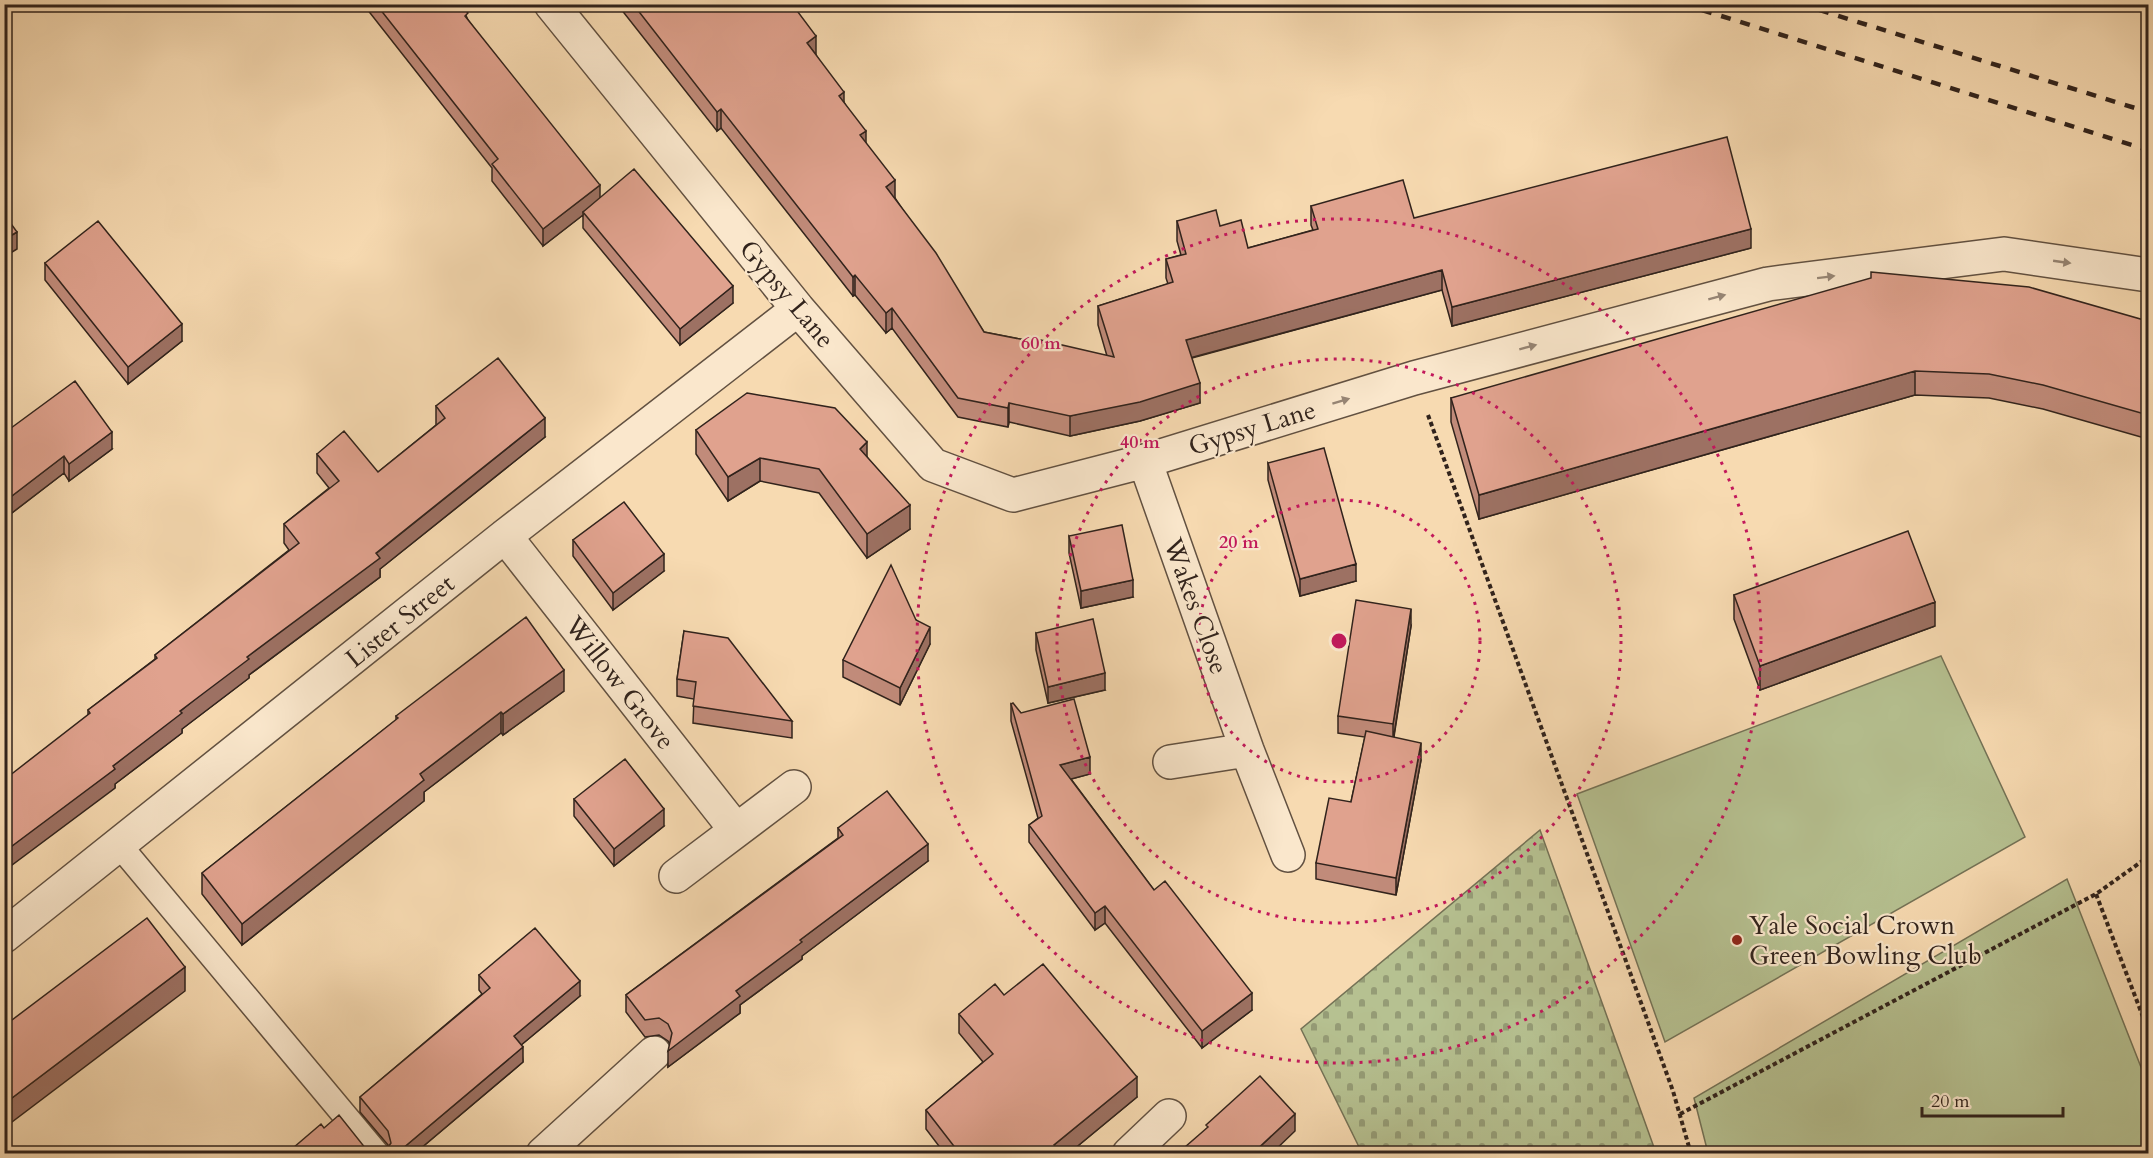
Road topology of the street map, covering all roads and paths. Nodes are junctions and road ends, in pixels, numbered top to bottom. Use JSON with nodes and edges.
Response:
{"nodes":[{"id":1,"x":551,"y":4,"type":"edge"},
{"id":2,"x":2148,"y":275,"type":"edge"},
{"id":3,"x":798,"y":309,"type":"junction"},
{"id":4,"x":1414,"y":378,"type":"junction"},
{"id":5,"x":1145,"y":462,"type":"junction"},
{"id":6,"x":505,"y":536,"type":"junction"},
{"id":7,"x":1247,"y":750,"type":"junction"},
{"id":8,"x":1170,"y":762,"type":"dead end"},
{"id":9,"x":794,"y":787,"type":"dead end"},
{"id":10,"x":736,"y":830,"type":"junction"},
{"id":11,"x":120,"y":846,"type":"junction"},
{"id":12,"x":1288,"y":855,"type":"dead end"},
{"id":13,"x":2148,"y":857,"type":"edge"},
{"id":14,"x":676,"y":876,"type":"dead end"},
{"id":15,"x":2096,"y":894,"type":"junction"},
{"id":16,"x":4,"y":936,"type":"edge"},
{"id":17,"x":2148,"y":1030,"type":"edge"},
{"id":18,"x":654,"y":1053,"type":"dead end"},
{"id":19,"x":1680,"y":1114,"type":"junction"},
{"id":20,"x":1169,"y":1116,"type":"dead end"},
{"id":21,"x":377,"y":1154,"type":"edge"},
{"id":22,"x":543,"y":1154,"type":"edge"},
{"id":23,"x":1129,"y":1154,"type":"edge"},
{"id":24,"x":1691,"y":1154,"type":"edge"}],
"edges":[{"from":1,"to":3,"type":"street","name":"Gypsy Lane"},
{"from":4,"to":2,"type":"street","name":"Gypsy Lane","one_way":true},
{"from":3,"to":5,"type":"street","name":"Gypsy Lane"},
{"from":3,"to":6,"type":"street","name":"Lister Street"},
{"from":5,"to":4,"type":"street","name":"Gypsy Lane","one_way":true},
{"from":4,"to":19,"type":"path"},
{"from":5,"to":7,"type":"street","name":"Wakes Close"},
{"from":6,"to":10,"type":"street","name":"Willow Grove"},
{"from":6,"to":11,"type":"street","name":"Lister Street"},
{"from":7,"to":8,"type":"street"},
{"from":7,"to":12,"type":"street","name":"Wakes Close"},
{"from":9,"to":10,"type":"street"},
{"from":10,"to":14,"type":"street"},
{"from":11,"to":16,"type":"street","name":"Lister Street"},
{"from":11,"to":21,"type":"lane"},
{"from":13,"to":15,"type":"path"},
{"from":15,"to":17,"type":"path"},
{"from":15,"to":19,"type":"path"},
{"from":18,"to":22,"type":"street"},
{"from":19,"to":24,"type":"path"},
{"from":20,"to":23,"type":"street"}]}
